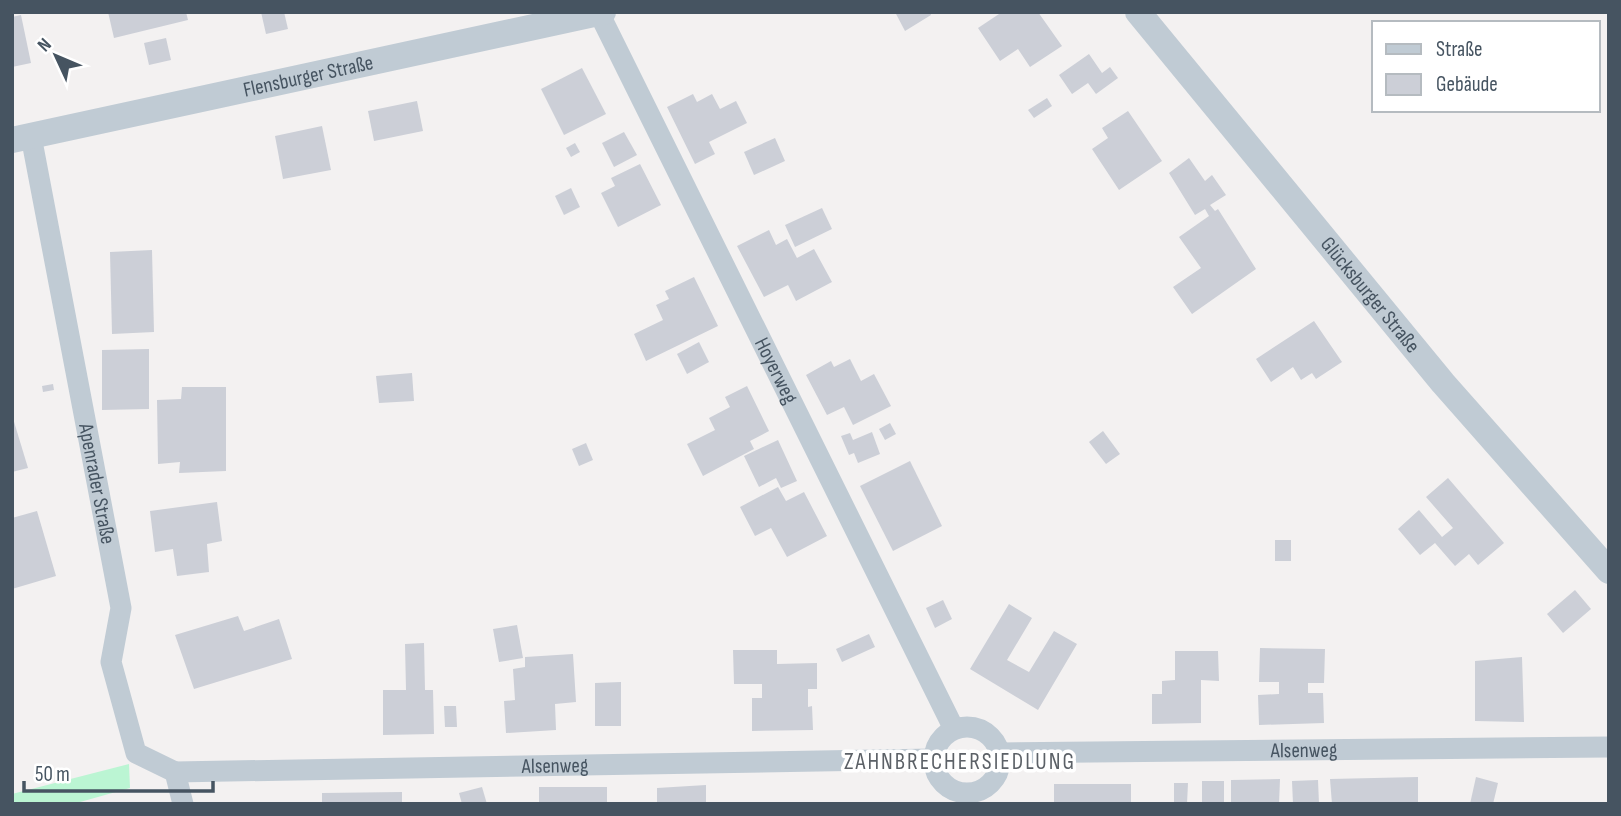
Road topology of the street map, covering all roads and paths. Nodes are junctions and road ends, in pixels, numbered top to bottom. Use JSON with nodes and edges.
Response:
{"nodes":[{"id":1,"x":1139,"y":12,"type":"edge"},
{"id":2,"x":601,"y":13,"type":"edge"},
{"id":3,"x":22,"y":138,"type":"edge"},
{"id":4,"x":1609,"y":571,"type":"edge"},
{"id":5,"x":954,"y":729,"type":"junction"},
{"id":6,"x":1609,"y":747,"type":"edge"},
{"id":7,"x":1000,"y":753,"type":"junction"},
{"id":8,"x":933,"y":758,"type":"junction"},
{"id":9,"x":175,"y":772,"type":"junction"},
{"id":10,"x":963,"y":798,"type":"edge"},
{"id":11,"x":183,"y":804,"type":"edge"}],
"edges":[{"from":1,"to":4,"type":"street","name":"Glücksburger Straße"},
{"from":2,"to":3,"type":"street","name":"Flensburger Straße"},
{"from":2,"to":5,"type":"street","name":"Hoyerweg"},
{"from":3,"to":9,"type":"street","name":"Apenrader Straße"},
{"from":5,"to":7,"type":"street"},
{"from":5,"to":8,"type":"street"},
{"from":6,"to":7,"type":"street","name":"Alsenweg"},
{"from":7,"to":10,"type":"street"},
{"from":8,"to":9,"type":"street","name":"Alsenweg"},
{"from":8,"to":10,"type":"street"},
{"from":9,"to":11,"type":"street"}]}
